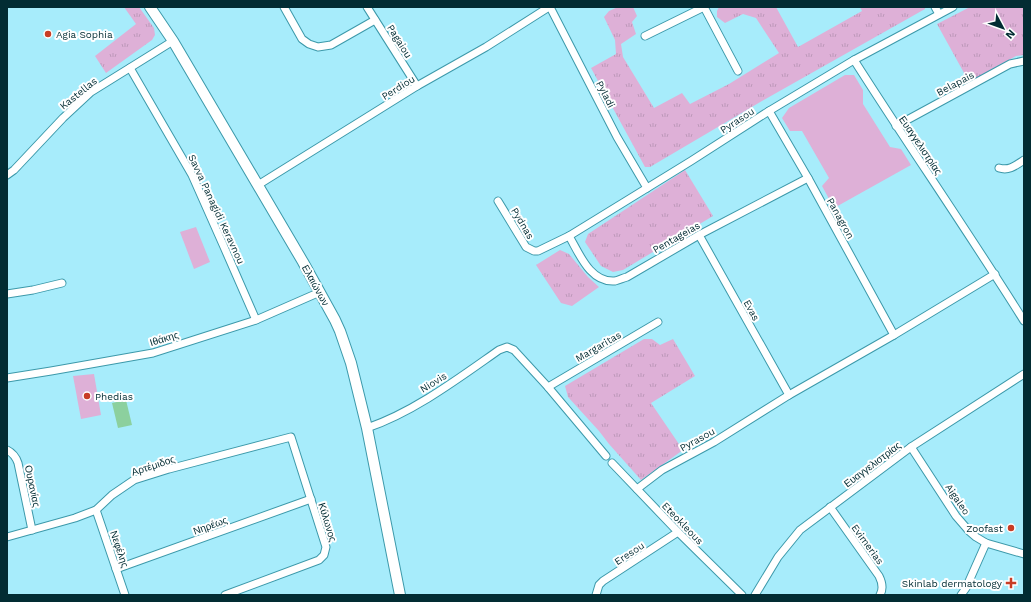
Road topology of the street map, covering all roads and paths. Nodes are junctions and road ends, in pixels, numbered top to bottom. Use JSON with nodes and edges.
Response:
{"nodes":[{"id":1,"x":150,"y":7,"type":"edge"},
{"id":2,"x":284,"y":7,"type":"edge"},
{"id":3,"x":367,"y":7,"type":"edge"},
{"id":4,"x":549,"y":7,"type":"edge"},
{"id":5,"x":704,"y":7,"type":"edge"},
{"id":6,"x":935,"y":7,"type":"edge"},
{"id":7,"x":953,"y":7,"type":"edge"},
{"id":8,"x":939,"y":14,"type":"junction"},
{"id":9,"x":375,"y":20,"type":"junction"},
{"id":10,"x":645,"y":36,"type":"dead end"},
{"id":11,"x":173,"y":41,"type":"junction"},
{"id":12,"x":854,"y":60,"type":"junction"},
{"id":13,"x":1024,"y":61,"type":"edge"},
{"id":14,"x":130,"y":68,"type":"junction"},
{"id":15,"x":738,"y":71,"type":"dead end"},
{"id":16,"x":417,"y":86,"type":"junction"},
{"id":17,"x":770,"y":111,"type":"junction"},
{"id":18,"x":896,"y":126,"type":"junction"},
{"id":19,"x":1024,"y":160,"type":"edge"},
{"id":20,"x":999,"y":168,"type":"dead end"},
{"id":21,"x":7,"y":174,"type":"edge"},
{"id":22,"x":808,"y":178,"type":"junction"},
{"id":23,"x":258,"y":185,"type":"junction"},
{"id":24,"x":647,"y":188,"type":"junction"},
{"id":25,"x":498,"y":201,"type":"dead end"},
{"id":26,"x":699,"y":235,"type":"junction"},
{"id":27,"x":569,"y":236,"type":"junction"},
{"id":28,"x":534,"y":251,"type":"joint"},
{"id":29,"x":995,"y":274,"type":"junction"},
{"id":30,"x":62,"y":284,"type":"dead end"},
{"id":31,"x":320,"y":292,"type":"junction"},
{"id":32,"x":7,"y":294,"type":"edge"},
{"id":33,"x":256,"y":320,"type":"junction"},
{"id":34,"x":1024,"y":321,"type":"edge"},
{"id":35,"x":658,"y":322,"type":"dead end"},
{"id":36,"x":894,"y":335,"type":"junction"},
{"id":37,"x":1024,"y":374,"type":"edge"},
{"id":38,"x":7,"y":378,"type":"edge"},
{"id":39,"x":548,"y":387,"type":"junction"},
{"id":40,"x":789,"y":395,"type":"junction"},
{"id":41,"x":367,"y":428,"type":"junction"},
{"id":42,"x":291,"y":437,"type":"joint"},
{"id":43,"x":911,"y":447,"type":"junction"},
{"id":44,"x":7,"y":450,"type":"edge"},
{"id":45,"x":606,"y":456,"type":"dead end"},
{"id":46,"x":612,"y":463,"type":"dead end"},
{"id":47,"x":637,"y":490,"type":"junction"},
{"id":48,"x":311,"y":498,"type":"junction"},
{"id":49,"x":830,"y":507,"type":"junction"},
{"id":50,"x":96,"y":510,"type":"junction"},
{"id":51,"x":32,"y":530,"type":"junction"},
{"id":52,"x":678,"y":532,"type":"junction"},
{"id":53,"x":7,"y":537,"type":"edge"},
{"id":54,"x":986,"y":543,"type":"junction"},
{"id":55,"x":1024,"y":554,"type":"edge"},
{"id":56,"x":116,"y":569,"type":"junction"},
{"id":57,"x":125,"y":595,"type":"edge"},
{"id":58,"x":224,"y":595,"type":"edge"},
{"id":59,"x":400,"y":595,"type":"edge"},
{"id":60,"x":596,"y":595,"type":"edge"},
{"id":61,"x":742,"y":595,"type":"edge"},
{"id":62,"x":755,"y":595,"type":"edge"},
{"id":63,"x":880,"y":595,"type":"edge"},
{"id":64,"x":961,"y":595,"type":"edge"}],
"edges":[{"from":1,"to":11,"type":"main road","name":"Ελαιώνων"},
{"from":2,"to":9,"type":"street"},
{"from":3,"to":9,"type":"street","name":"Pagaiou"},
{"from":4,"to":16,"type":"street","name":"Perdiou"},
{"from":4,"to":24,"type":"street","name":"Pyladi"},
{"from":5,"to":10,"type":"street"},
{"from":5,"to":15,"type":"street"},
{"from":6,"to":8,"type":"street"},
{"from":7,"to":8,"type":"street","name":"Pyrasou"},
{"from":8,"to":12,"type":"street","name":"Pyrasou"},
{"from":9,"to":16,"type":"street","name":"Pagaiou"},
{"from":11,"to":14,"type":"street","name":"Kastellas"},
{"from":11,"to":23,"type":"main road","name":"Ελαιώνων"},
{"from":12,"to":17,"type":"street","name":"Pyrasou"},
{"from":12,"to":18,"type":"street","name":"Ευαγγελιστρίας"},
{"from":13,"to":18,"type":"street","name":"Belapais"},
{"from":14,"to":21,"type":"street","name":"Kastellas"},
{"from":14,"to":33,"type":"street","name":"Savva Panagidi Keravnou"},
{"from":16,"to":23,"type":"street","name":"Perdiou"},
{"from":17,"to":22,"type":"street","name":"Panagron"},
{"from":17,"to":24,"type":"street","name":"Pyrasou"},
{"from":18,"to":29,"type":"street","name":"Ευαγγελιστρίας"},
{"from":19,"to":20,"type":"street"},
{"from":22,"to":26,"type":"street","name":"Pentageias"},
{"from":22,"to":36,"type":"street","name":"Panagron"},
{"from":23,"to":31,"type":"main road","name":"Ελαιώνων"},
{"from":24,"to":27,"type":"street","name":"Pyrasou"},
{"from":25,"to":28,"type":"street","name":"Pydnas"},
{"from":26,"to":27,"type":"street","name":"Pentageias"},
{"from":26,"to":40,"type":"street","name":"Evas"},
{"from":27,"to":28,"type":"street","name":"Pyrasou"},
{"from":29,"to":34,"type":"street","name":"Ευαγγελιστρίας"},
{"from":29,"to":36,"type":"street","name":"Pyrasou"},
{"from":30,"to":32,"type":"street"},
{"from":31,"to":33,"type":"street","name":"Ιθάκης"},
{"from":31,"to":41,"type":"main road","name":"Ελαιώνων"},
{"from":33,"to":38,"type":"street","name":"Ιθάκης"},
{"from":35,"to":39,"type":"street","name":"Margaritas"},
{"from":36,"to":40,"type":"street","name":"Pyrasou"},
{"from":37,"to":43,"type":"street","name":"Ευαγγελιστρίας"},
{"from":39,"to":41,"type":"street","name":"Niovis"},
{"from":39,"to":45,"type":"street"},
{"from":40,"to":47,"type":"street","name":"Pyrasou"},
{"from":41,"to":59,"type":"main road","name":"Ελαιώνων"},
{"from":42,"to":48,"type":"street","name":"Κύλωνος"},
{"from":42,"to":50,"type":"street","name":"Αρτέμιδος"},
{"from":43,"to":49,"type":"street","name":"Ευαγγελιστρίας"},
{"from":43,"to":54,"type":"street","name":"Aigaleo"},
{"from":44,"to":51,"type":"street","name":"Ουρανίας"},
{"from":46,"to":47,"type":"street","name":"Eteokleous"},
{"from":47,"to":52,"type":"street","name":"Eteokleous"},
{"from":48,"to":56,"type":"street","name":"Νηρέως"},
{"from":48,"to":58,"type":"street","name":"Κύλωνος"},
{"from":49,"to":62,"type":"street","name":"Ευαγγελιστρίας"},
{"from":49,"to":63,"type":"street","name":"Evimerias"},
{"from":50,"to":51,"type":"street","name":"Αρτέμιδος"},
{"from":50,"to":56,"type":"street","name":"Νεφέλης"},
{"from":51,"to":53,"type":"street","name":"Αρτέμιδος"},
{"from":52,"to":60,"type":"street","name":"Eresou"},
{"from":52,"to":61,"type":"street","name":"Eteokleous"},
{"from":54,"to":55,"type":"street","name":"Aigaleo"},
{"from":54,"to":64,"type":"street"},
{"from":56,"to":57,"type":"street","name":"Νεφέλης"}]}
